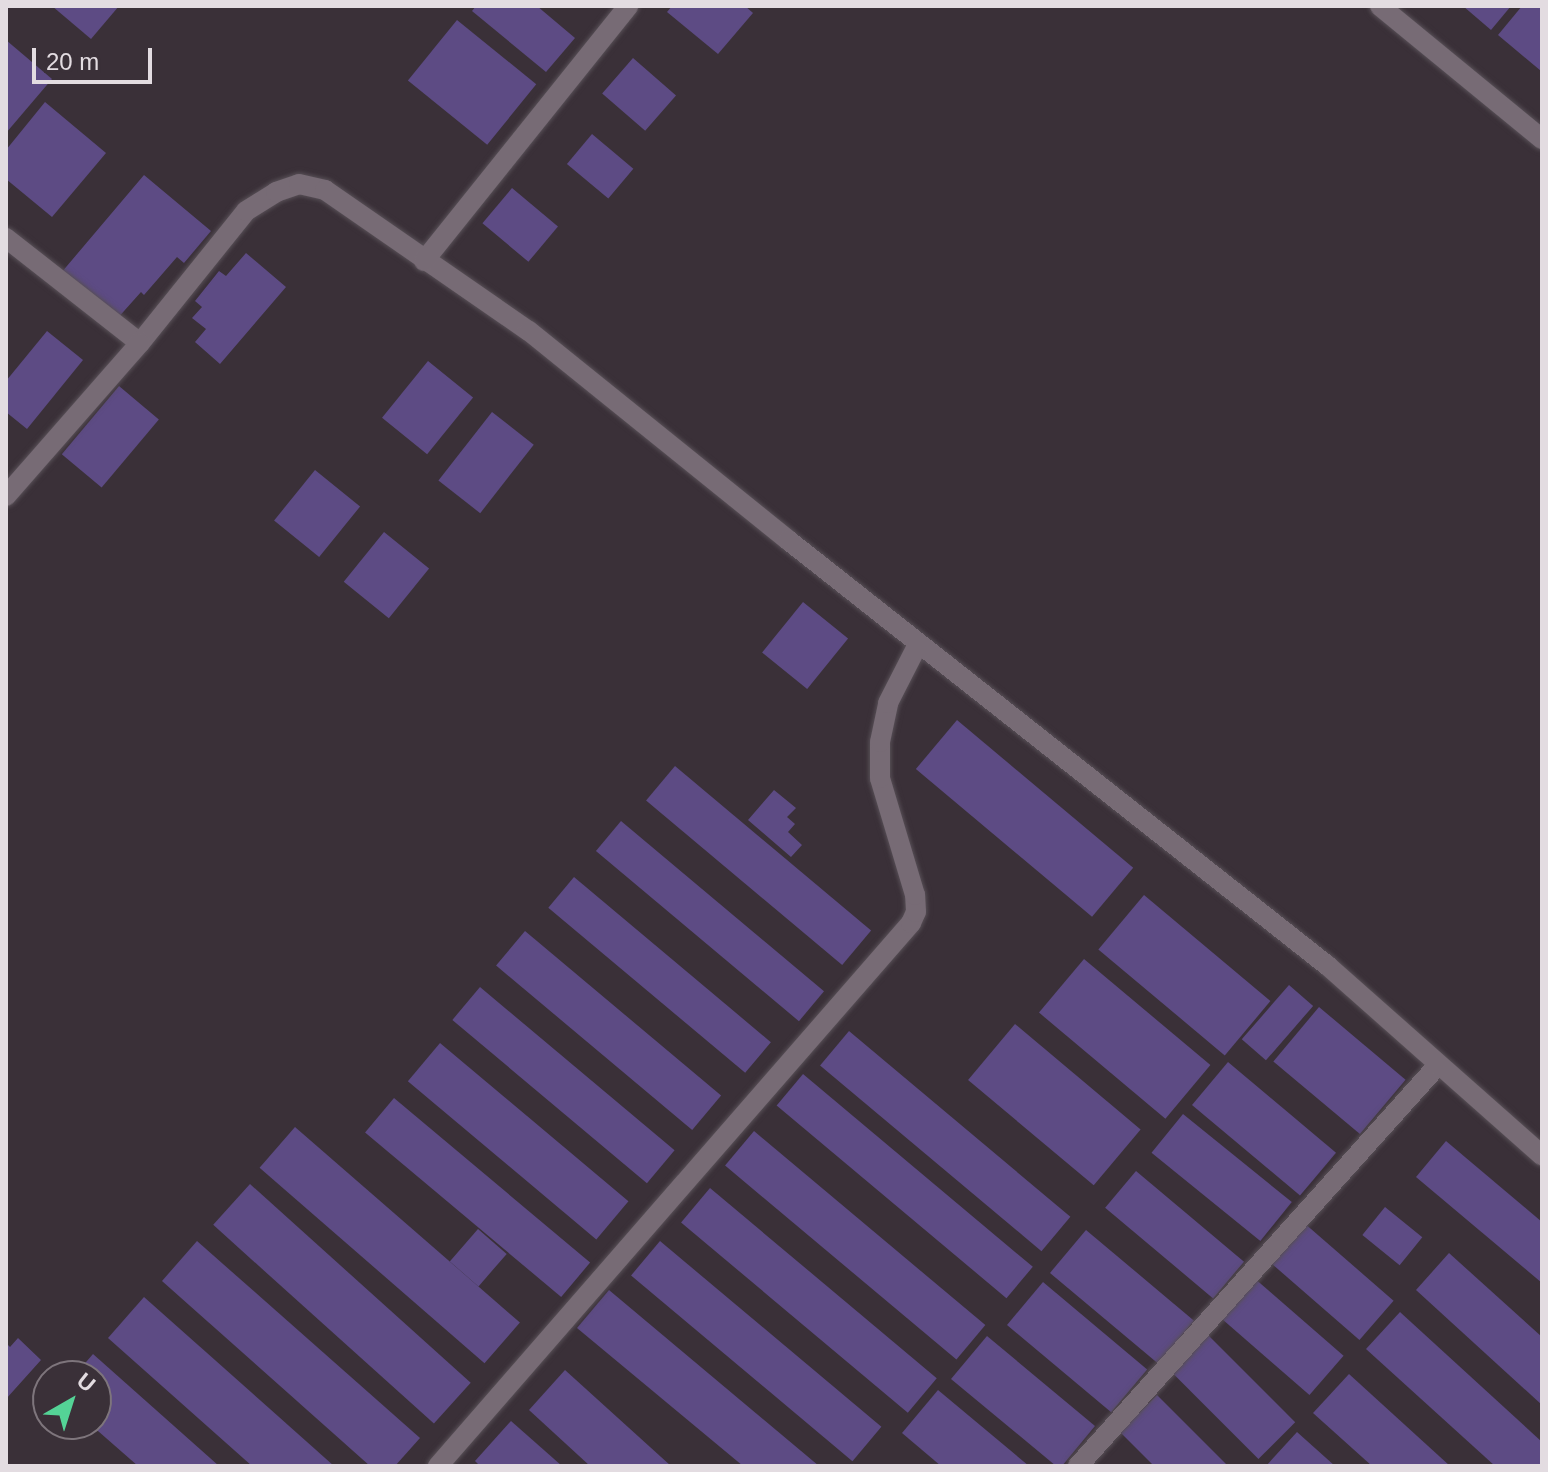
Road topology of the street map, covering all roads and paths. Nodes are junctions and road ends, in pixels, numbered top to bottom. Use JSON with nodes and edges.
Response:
{"nodes":[{"id":1,"x":628,"y":6,"type":"edge"},
{"id":2,"x":1380,"y":6,"type":"edge"},
{"id":3,"x":1542,"y":139,"type":"edge"},
{"id":4,"x":6,"y":238,"type":"edge"},
{"id":5,"x":424,"y":261,"type":"junction"},
{"id":6,"x":140,"y":343,"type":"junction"},
{"id":7,"x":6,"y":496,"type":"edge"},
{"id":8,"x":918,"y":644,"type":"junction"},
{"id":9,"x":1438,"y":1065,"type":"junction"},
{"id":10,"x":1542,"y":1155,"type":"edge"},
{"id":11,"x":438,"y":1466,"type":"edge"},
{"id":12,"x":1078,"y":1466,"type":"edge"}],
"edges":[{"from":1,"to":5,"type":"street"},
{"from":2,"to":3,"type":"street"},
{"from":4,"to":6,"type":"street"},
{"from":5,"to":6,"type":"street"},
{"from":5,"to":8,"type":"street"},
{"from":6,"to":7,"type":"street"},
{"from":8,"to":9,"type":"street"},
{"from":8,"to":11,"type":"street"},
{"from":9,"to":10,"type":"street"},
{"from":9,"to":12,"type":"street"}]}
